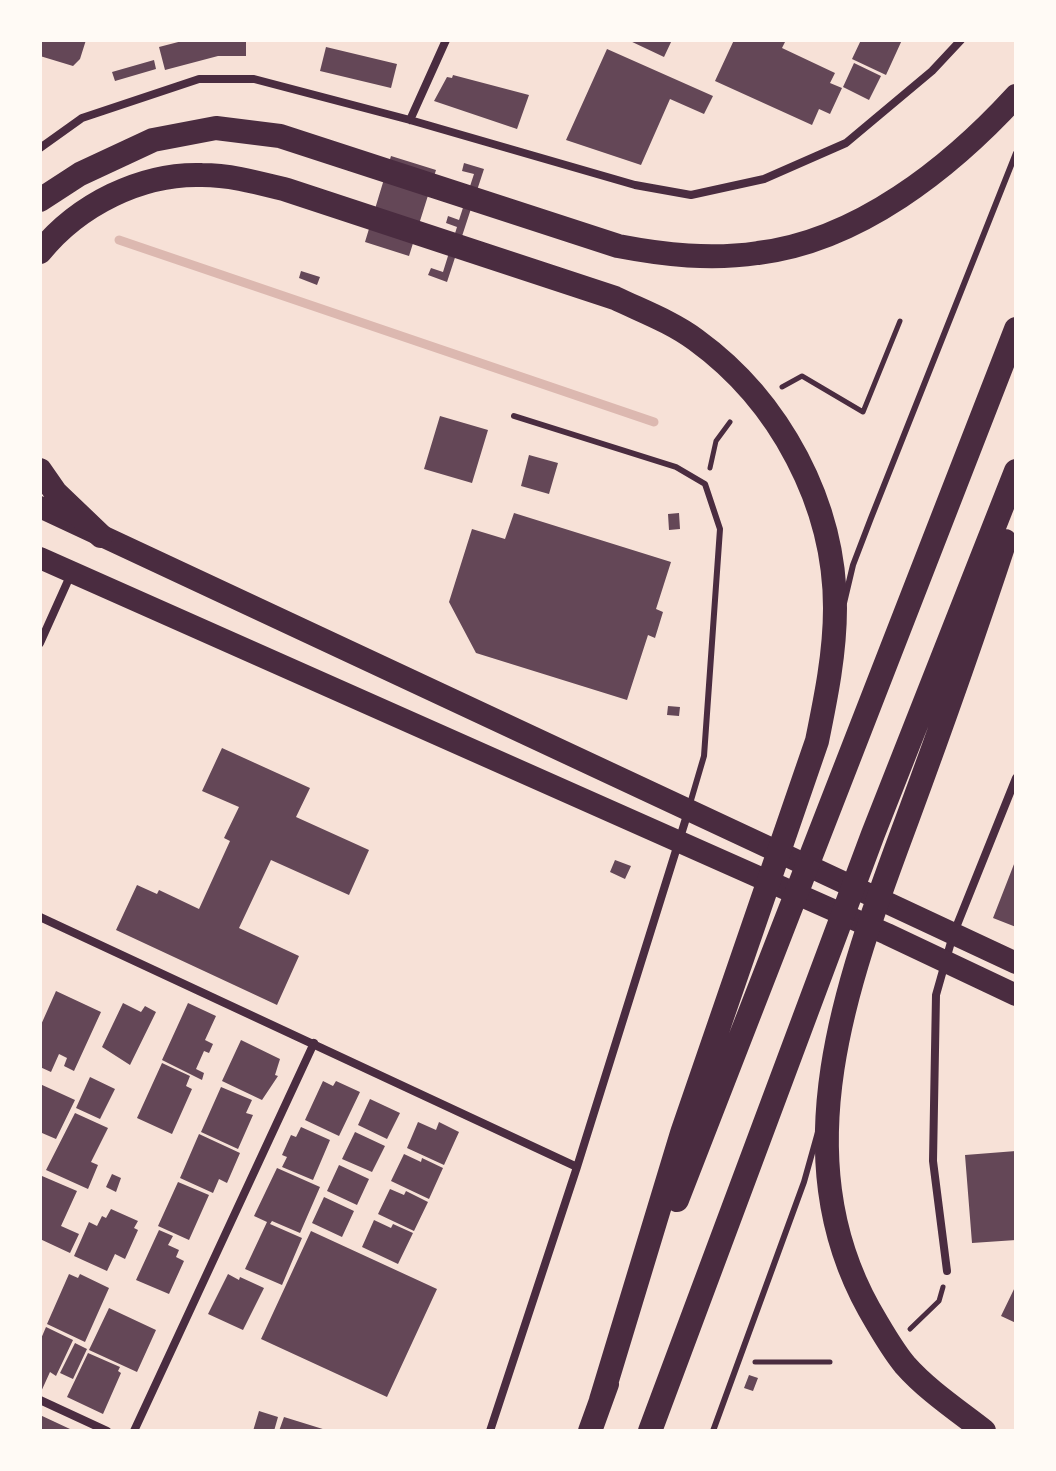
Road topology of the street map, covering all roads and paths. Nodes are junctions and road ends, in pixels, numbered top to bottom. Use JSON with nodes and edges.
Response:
{"nodes":[{"id":1,"x":446,"y":40,"type":"edge"},
{"id":2,"x":961,"y":40,"type":"edge"},
{"id":3,"x":1016,"y":96,"type":"edge"},
{"id":4,"x":410,"y":120,"type":"junction"},
{"id":5,"x":40,"y":148,"type":"edge"},
{"id":6,"x":1016,"y":153,"type":"edge"},
{"id":7,"x":40,"y":200,"type":"edge"},
{"id":8,"x":40,"y":252,"type":"edge"},
{"id":9,"x":900,"y":321,"type":"dead end"},
{"id":10,"x":1016,"y":329,"type":"edge"},
{"id":11,"x":782,"y":387,"type":"dead end"},
{"id":12,"x":514,"y":416,"type":"dead end"},
{"id":13,"x":730,"y":422,"type":"dead end"},
{"id":14,"x":40,"y":470,"type":"edge"},
{"id":15,"x":1016,"y":471,"type":"edge"},
{"id":16,"x":705,"y":484,"type":"junction"},
{"id":17,"x":1016,"y":503,"type":"edge"},
{"id":18,"x":40,"y":507,"type":"edge"},
{"id":19,"x":101,"y":536,"type":"junction"},
{"id":20,"x":40,"y":558,"type":"edge"},
{"id":21,"x":72,"y":573,"type":"junction"},
{"id":22,"x":40,"y":643,"type":"edge"},
{"id":23,"x":834,"y":645,"type":"junction"},
{"id":24,"x":1016,"y":778,"type":"edge"},
{"id":25,"x":688,"y":811,"type":"junction"},
{"id":26,"x":678,"y":842,"type":"junction"},
{"id":27,"x":40,"y":917,"type":"edge"},
{"id":28,"x":953,"y":935,"type":"junction"},
{"id":29,"x":944,"y":961,"type":"junction"},
{"id":30,"x":1016,"y":963,"type":"edge"},
{"id":31,"x":1016,"y":995,"type":"edge"},
{"id":32,"x":314,"y":1043,"type":"junction"},
{"id":33,"x":828,"y":1094,"type":"junction"},
{"id":34,"x":577,"y":1167,"type":"junction"},
{"id":35,"x":947,"y":1271,"type":"joint"},
{"id":36,"x":910,"y":1329,"type":"dead end"},
{"id":37,"x":830,"y":1362,"type":"dead end"},
{"id":38,"x":748,"y":1372,"type":"dead end"},
{"id":39,"x":40,"y":1400,"type":"edge"},
{"id":40,"x":601,"y":1400,"type":"junction"},
{"id":41,"x":107,"y":1431,"type":"edge"},
{"id":42,"x":134,"y":1431,"type":"edge"},
{"id":43,"x":490,"y":1431,"type":"edge"},
{"id":44,"x":590,"y":1431,"type":"edge"},
{"id":45,"x":650,"y":1431,"type":"edge"},
{"id":46,"x":713,"y":1431,"type":"edge"},
{"id":47,"x":984,"y":1431,"type":"edge"}],
"edges":[{"from":1,"to":4,"type":"street"},
{"from":2,"to":4,"type":"street"},
{"from":3,"to":7,"type":"highway"},
{"from":4,"to":5,"type":"street"},
{"from":6,"to":23,"type":"lane"},
{"from":8,"to":23,"type":"highway"},
{"from":9,"to":11,"type":"path"},
{"from":10,"to":40,"type":"highway"},
{"from":12,"to":16,"type":"lane"},
{"from":13,"to":16,"type":"path"},
{"from":14,"to":19,"type":"highway"},
{"from":15,"to":45,"type":"highway"},
{"from":16,"to":25,"type":"lane"},
{"from":17,"to":33,"type":"highway"},
{"from":18,"to":19,"type":"highway"},
{"from":19,"to":25,"type":"highway"},
{"from":20,"to":21,"type":"highway"},
{"from":21,"to":22,"type":"street"},
{"from":21,"to":26,"type":"highway"},
{"from":23,"to":40,"type":"highway"},
{"from":24,"to":28,"type":"street"},
{"from":25,"to":26,"type":"street"},
{"from":25,"to":28,"type":"highway"},
{"from":26,"to":29,"type":"highway"},
{"from":26,"to":34,"type":"street"},
{"from":27,"to":32,"type":"street"},
{"from":28,"to":29,"type":"street"},
{"from":28,"to":30,"type":"highway"},
{"from":29,"to":31,"type":"highway"},
{"from":29,"to":35,"type":"street"},
{"from":32,"to":34,"type":"street"},
{"from":32,"to":42,"type":"street"},
{"from":33,"to":46,"type":"lane"},
{"from":33,"to":47,"type":"highway"},
{"from":34,"to":43,"type":"street"},
{"from":35,"to":36,"type":"path"},
{"from":37,"to":38,"type":"path"},
{"from":39,"to":41,"type":"street"},
{"from":40,"to":44,"type":"highway"}]}
